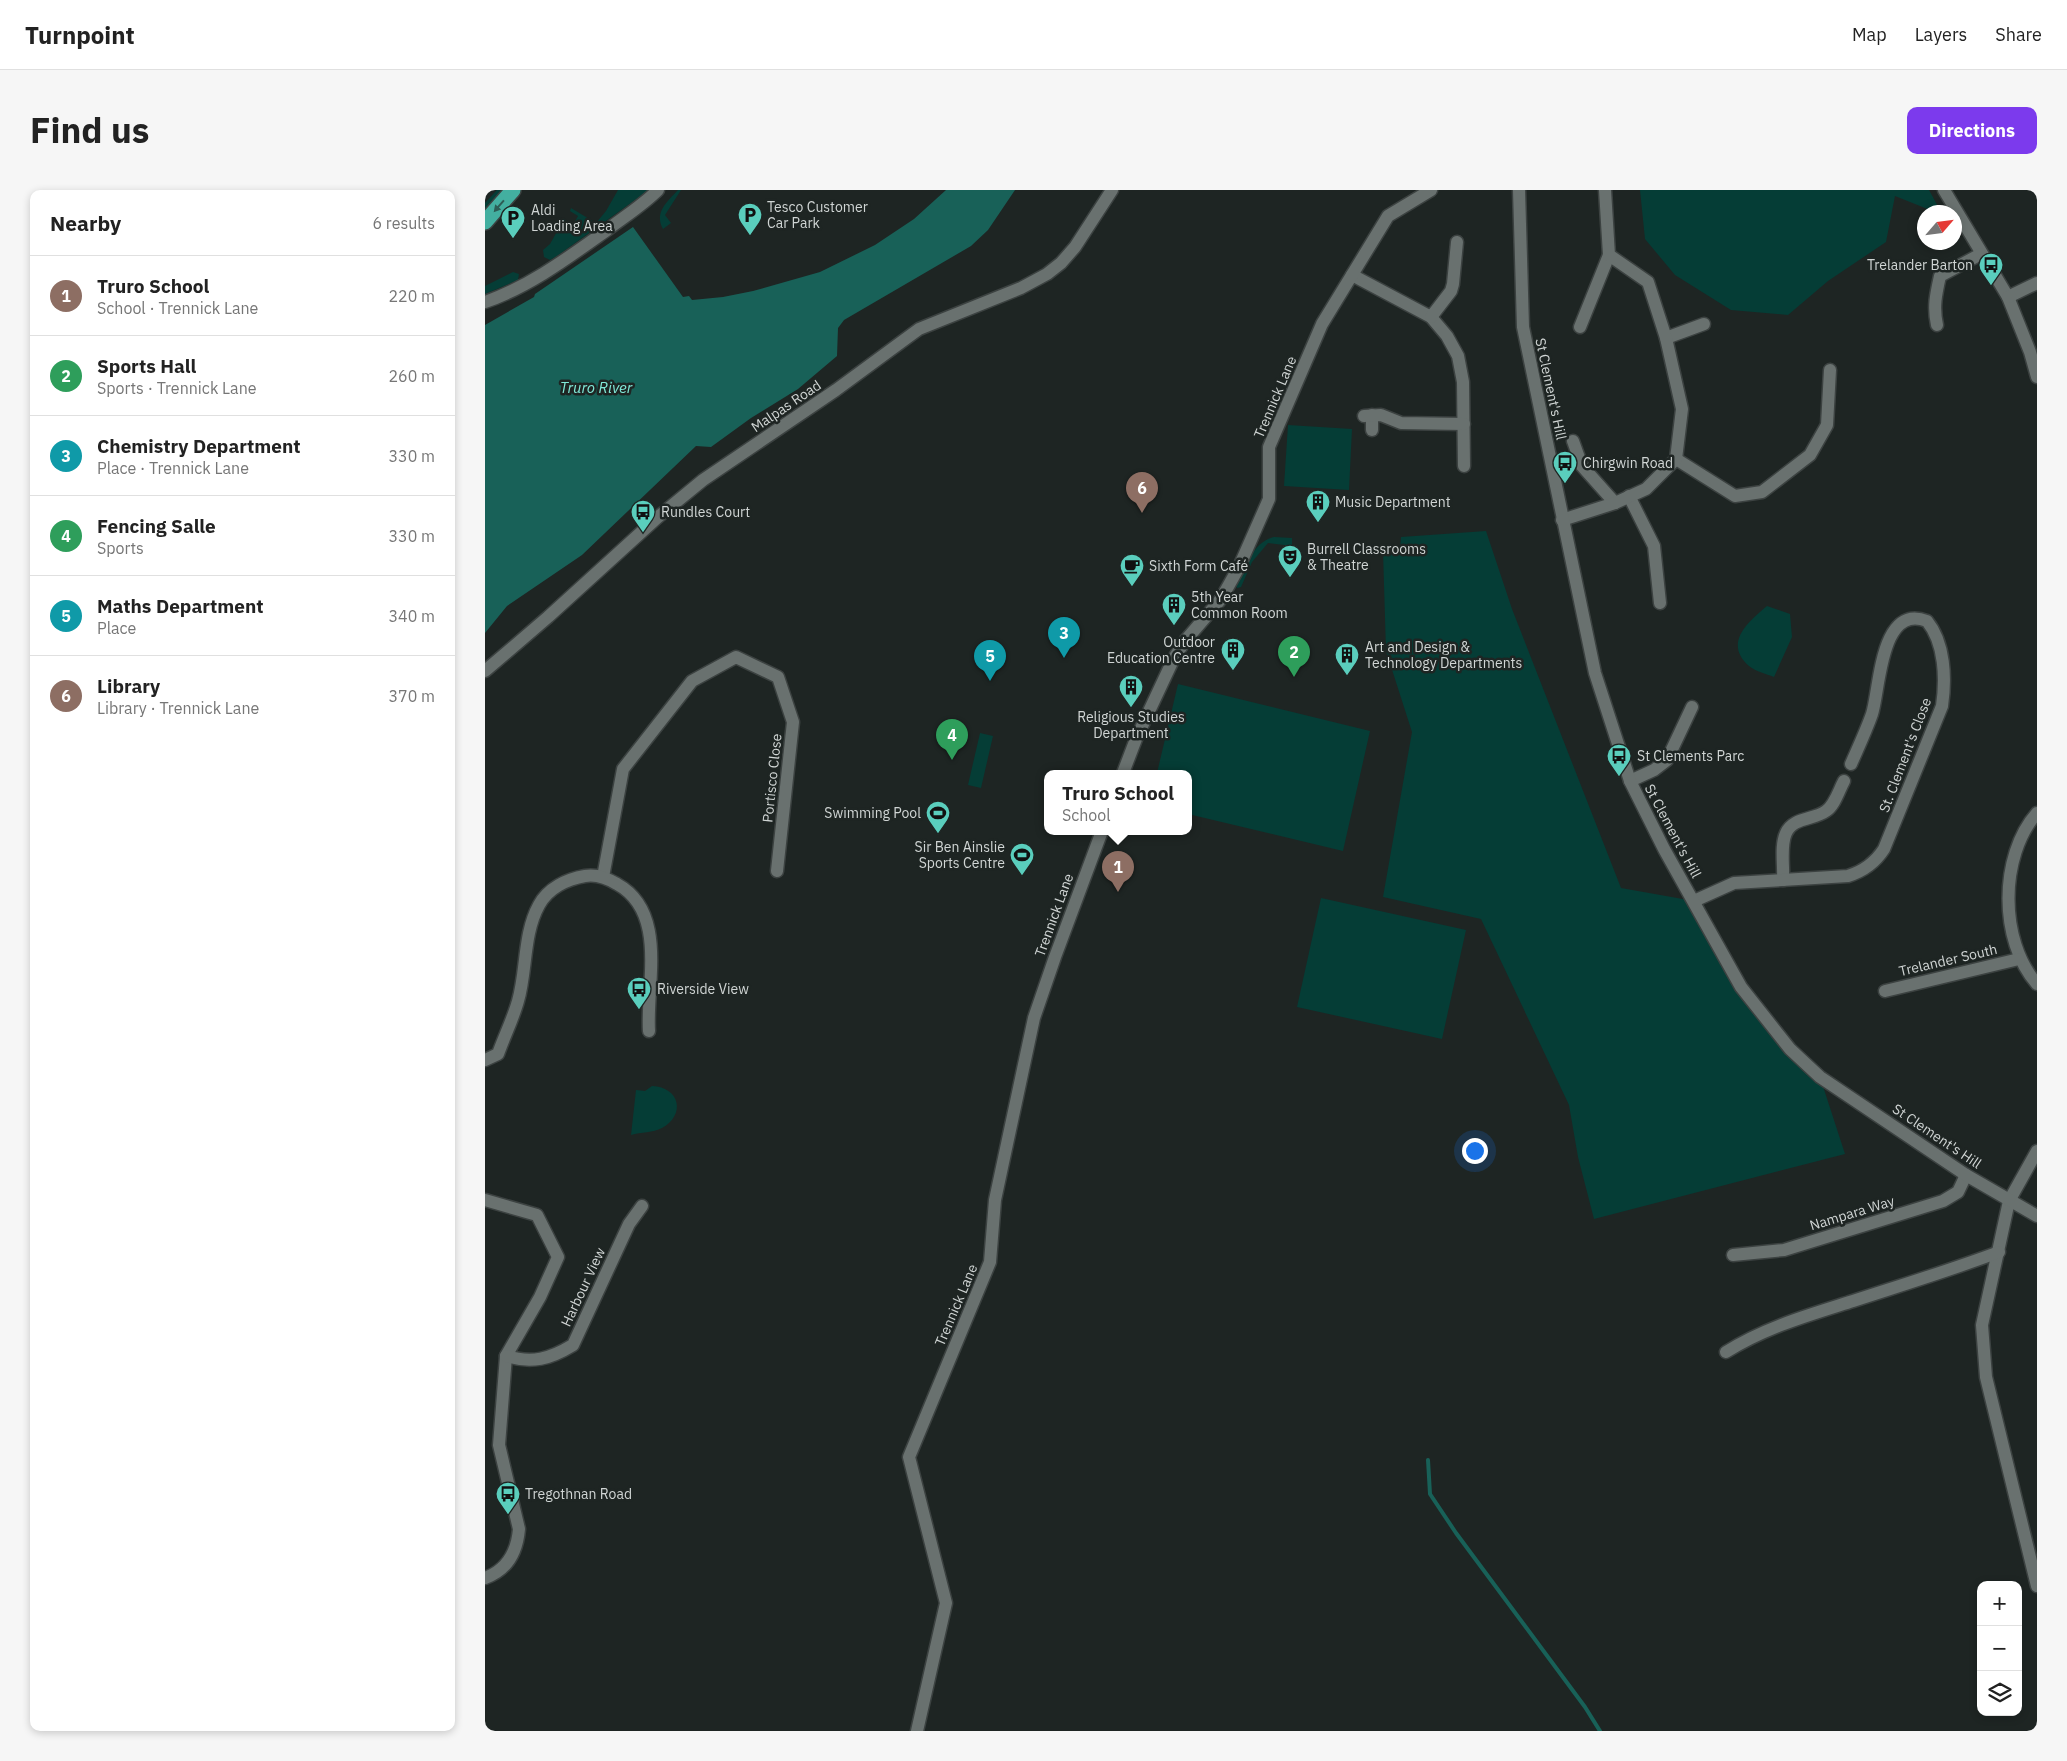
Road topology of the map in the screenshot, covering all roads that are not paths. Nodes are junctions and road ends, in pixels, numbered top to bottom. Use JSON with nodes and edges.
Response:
{"nodes":[{"id":1,"x":513,"y":190,"type":"edge"},
{"id":2,"x":658,"y":190,"type":"edge"},
{"id":3,"x":1112,"y":190,"type":"edge"},
{"id":4,"x":1431,"y":190,"type":"edge"},
{"id":5,"x":1519,"y":190,"type":"edge"},
{"id":6,"x":1605,"y":190,"type":"edge"},
{"id":7,"x":1944,"y":190,"type":"edge"},
{"id":8,"x":485,"y":222,"type":"edge"},
{"id":9,"x":1457,"y":242,"type":"dead end"},
{"id":10,"x":1981,"y":254,"type":"junction"},
{"id":11,"x":1609,"y":255,"type":"junction"},
{"id":12,"x":1352,"y":275,"type":"junction"},
{"id":13,"x":2037,"y":283,"type":"edge"},
{"id":14,"x":2008,"y":297,"type":"junction"},
{"id":15,"x":485,"y":302,"type":"edge"},
{"id":16,"x":1431,"y":317,"type":"junction"},
{"id":17,"x":1704,"y":324,"type":"dead end"},
{"id":18,"x":1937,"y":325,"type":"dead end"},
{"id":19,"x":1580,"y":327,"type":"dead end"},
{"id":20,"x":1666,"y":338,"type":"junction"},
{"id":21,"x":1830,"y":370,"type":"dead end"},
{"id":22,"x":2037,"y":377,"type":"edge"},
{"id":23,"x":1464,"y":424,"type":"junction"},
{"id":24,"x":1372,"y":430,"type":"dead end"},
{"id":25,"x":1573,"y":441,"type":"dead end"},
{"id":26,"x":1676,"y":459,"type":"junction"},
{"id":27,"x":1464,"y":466,"type":"dead end"},
{"id":28,"x":1629,"y":496,"type":"junction"},
{"id":29,"x":1615,"y":503,"type":"junction"},
{"id":30,"x":1562,"y":520,"type":"junction"},
{"id":31,"x":1660,"y":603,"type":"dead end"},
{"id":32,"x":485,"y":671,"type":"edge"},
{"id":33,"x":1692,"y":707,"type":"dead end"},
{"id":34,"x":1851,"y":764,"type":"dead end"},
{"id":35,"x":1124,"y":770,"type":"edge"},
{"id":36,"x":1630,"y":781,"type":"junction"},
{"id":37,"x":1843,"y":781,"type":"dead end"},
{"id":38,"x":2037,"y":813,"type":"edge"},
{"id":39,"x":1100,"y":835,"type":"edge"},
{"id":40,"x":777,"y":871,"type":"dead end"},
{"id":41,"x":603,"y":877,"type":"junction"},
{"id":42,"x":1783,"y":880,"type":"junction"},
{"id":43,"x":1694,"y":901,"type":"junction"},
{"id":44,"x":2019,"y":959,"type":"junction"},
{"id":45,"x":2037,"y":984,"type":"edge"},
{"id":46,"x":1885,"y":991,"type":"dead end"},
{"id":47,"x":649,"y":1031,"type":"dead end"},
{"id":48,"x":485,"y":1060,"type":"edge"},
{"id":49,"x":2037,"y":1151,"type":"edge"},
{"id":50,"x":1966,"y":1174,"type":"junction"},
{"id":51,"x":485,"y":1200,"type":"edge"},
{"id":52,"x":2009,"y":1201,"type":"junction"},
{"id":53,"x":642,"y":1206,"type":"dead end"},
{"id":54,"x":2037,"y":1216,"type":"edge"},
{"id":55,"x":1999,"y":1252,"type":"junction"},
{"id":56,"x":1733,"y":1255,"type":"dead end"},
{"id":57,"x":1726,"y":1352,"type":"dead end"},
{"id":58,"x":506,"y":1356,"type":"junction"},
{"id":59,"x":485,"y":1578,"type":"edge"},
{"id":60,"x":2037,"y":1586,"type":"edge"},
{"id":61,"x":917,"y":1731,"type":"edge"}],
"edges":[{"from":1,"to":8,"type":"highway","one_way":true},
{"from":2,"to":15,"type":"street"},
{"from":3,"to":32,"type":"street","name":"Malpas Road"},
{"from":4,"to":12,"type":"street","name":"Trennick Lane"},
{"from":5,"to":30,"type":"street","name":"St Clement's Hill"},
{"from":6,"to":11,"type":"street"},
{"from":7,"to":10,"type":"street"},
{"from":9,"to":16,"type":"street"},
{"from":10,"to":14,"type":"street"},
{"from":10,"to":18,"type":"street"},
{"from":11,"to":19,"type":"street"},
{"from":11,"to":20,"type":"street"},
{"from":12,"to":16,"type":"street"},
{"from":12,"to":35,"type":"street","name":"Trennick Lane"},
{"from":13,"to":14,"type":"street"},
{"from":14,"to":22,"type":"street"},
{"from":16,"to":23,"type":"street"},
{"from":17,"to":20,"type":"street"},
{"from":20,"to":26,"type":"street"},
{"from":21,"to":26,"type":"street"},
{"from":23,"to":24,"type":"street"},
{"from":23,"to":27,"type":"street"},
{"from":25,"to":29,"type":"street"},
{"from":26,"to":28,"type":"street"},
{"from":28,"to":29,"type":"street"},
{"from":28,"to":31,"type":"street"},
{"from":29,"to":30,"type":"street"},
{"from":30,"to":36,"type":"street","name":"St Clement's Hill"},
{"from":33,"to":36,"type":"street"},
{"from":34,"to":42,"type":"street","name":"St. Clement's Close"},
{"from":36,"to":43,"type":"street","name":"St Clement's Hill"},
{"from":37,"to":42,"type":"street"},
{"from":38,"to":44,"type":"street","name":"Trelander South"},
{"from":39,"to":61,"type":"street","name":"Trennick Lane"},
{"from":40,"to":41,"type":"street","name":"Portisco Close"},
{"from":41,"to":47,"type":"street"},
{"from":41,"to":48,"type":"street"},
{"from":42,"to":43,"type":"street","name":"St. Clement's Close"},
{"from":43,"to":50,"type":"street","name":"St Clement's Hill"},
{"from":44,"to":45,"type":"street","name":"Trelander South"},
{"from":44,"to":46,"type":"street","name":"Trelander South"},
{"from":49,"to":52,"type":"street"},
{"from":50,"to":52,"type":"street","name":"St Clement's Hill"},
{"from":50,"to":56,"type":"street","name":"Nampara Way"},
{"from":51,"to":58,"type":"street"},
{"from":52,"to":54,"type":"street","name":"St Clement's Hill"},
{"from":52,"to":55,"type":"street"},
{"from":53,"to":58,"type":"street","name":"Harbour View"},
{"from":55,"to":57,"type":"street"},
{"from":55,"to":60,"type":"street"},
{"from":58,"to":59,"type":"street"}]}
